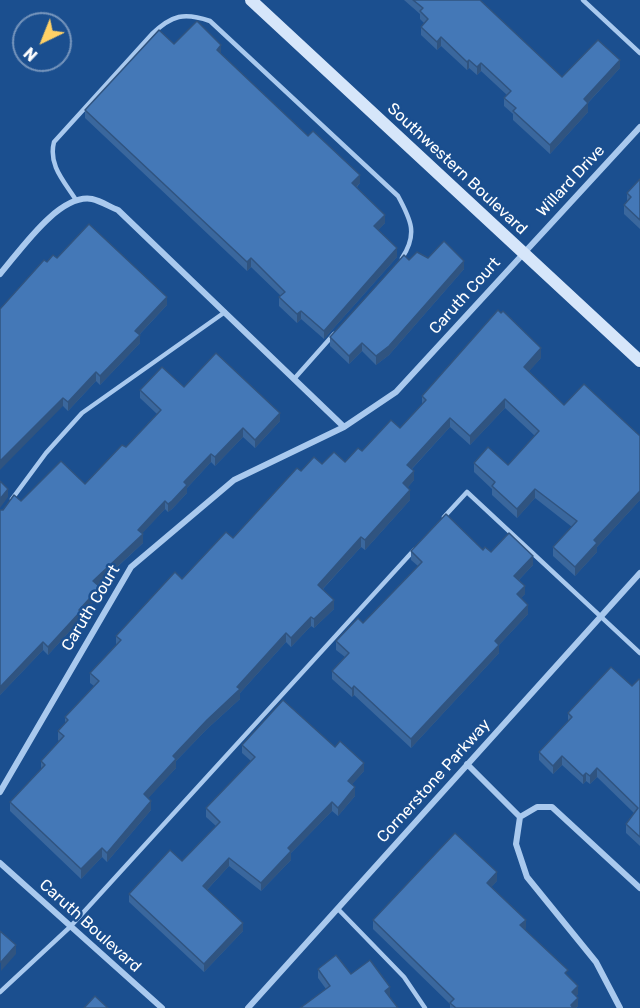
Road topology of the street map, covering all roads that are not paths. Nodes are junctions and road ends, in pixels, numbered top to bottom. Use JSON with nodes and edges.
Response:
{"nodes":[{"id":1,"x":252,"y":0,"type":"edge"},
{"id":2,"x":583,"y":0,"type":"edge"},
{"id":3,"x":640,"y":53,"type":"edge"},
{"id":4,"x":640,"y":128,"type":"edge"},
{"id":5,"x":76,"y":200,"type":"junction"},
{"id":6,"x":522,"y":253,"type":"junction"},
{"id":7,"x":398,"y":264,"type":"edge"},
{"id":8,"x":0,"y":274,"type":"edge"},
{"id":9,"x":225,"y":312,"type":"junction"},
{"id":10,"x":342,"y":326,"type":"edge"},
{"id":11,"x":640,"y":361,"type":"edge"},
{"id":12,"x":294,"y":378,"type":"junction"},
{"id":13,"x":344,"y":427,"type":"junction"},
{"id":14,"x":7,"y":506,"type":"edge"},
{"id":15,"x":443,"y":518,"type":"edge"},
{"id":16,"x":419,"y":544,"type":"edge"},
{"id":17,"x":640,"y":573,"type":"edge"},
{"id":18,"x":599,"y":616,"type":"junction"},
{"id":19,"x":640,"y":654,"type":"edge"},
{"id":20,"x":467,"y":764,"type":"junction"},
{"id":21,"x":0,"y":792,"type":"edge"},
{"id":22,"x":520,"y":817,"type":"junction"},
{"id":23,"x":0,"y":863,"type":"edge"},
{"id":24,"x":640,"y":888,"type":"edge"},
{"id":25,"x":338,"y":909,"type":"junction"},
{"id":26,"x":70,"y":927,"type":"junction"},
{"id":27,"x":0,"y":992,"type":"edge"},
{"id":28,"x":162,"y":1008,"type":"edge"},
{"id":29,"x":248,"y":1008,"type":"edge"},
{"id":30,"x":425,"y":1008,"type":"edge"},
{"id":31,"x":620,"y":1008,"type":"edge"}],
"edges":[{"from":1,"to":6,"type":"street","name":"Southwestern Boulevard"},
{"from":2,"to":3,"type":"lane"},
{"from":4,"to":6,"type":"street","name":"Willard Drive"},
{"from":5,"to":7,"type":"lane"},
{"from":5,"to":8,"type":"street"},
{"from":5,"to":9,"type":"street"},
{"from":6,"to":11,"type":"street","name":"Southwestern Boulevard"},
{"from":6,"to":13,"type":"street","name":"Caruth Court"},
{"from":9,"to":12,"type":"street"},
{"from":9,"to":14,"type":"lane"},
{"from":10,"to":12,"type":"lane"},
{"from":12,"to":13,"type":"street"},
{"from":13,"to":21,"type":"street","name":"Caruth Court"},
{"from":15,"to":18,"type":"lane"},
{"from":16,"to":26,"type":"lane"},
{"from":17,"to":18,"type":"street","name":"Cornerstone Parkway"},
{"from":18,"to":19,"type":"lane"},
{"from":18,"to":20,"type":"street","name":"Cornerstone Parkway"},
{"from":20,"to":22,"type":"street"},
{"from":20,"to":25,"type":"street","name":"Cornerstone Parkway"},
{"from":22,"to":24,"type":"street"},
{"from":22,"to":31,"type":"street"},
{"from":23,"to":26,"type":"street","name":"Caruth Boulevard"},
{"from":25,"to":29,"type":"street","name":"Cornerstone Parkway"},
{"from":25,"to":30,"type":"lane"},
{"from":26,"to":27,"type":"lane"},
{"from":26,"to":28,"type":"street","name":"Caruth Boulevard"}]}
